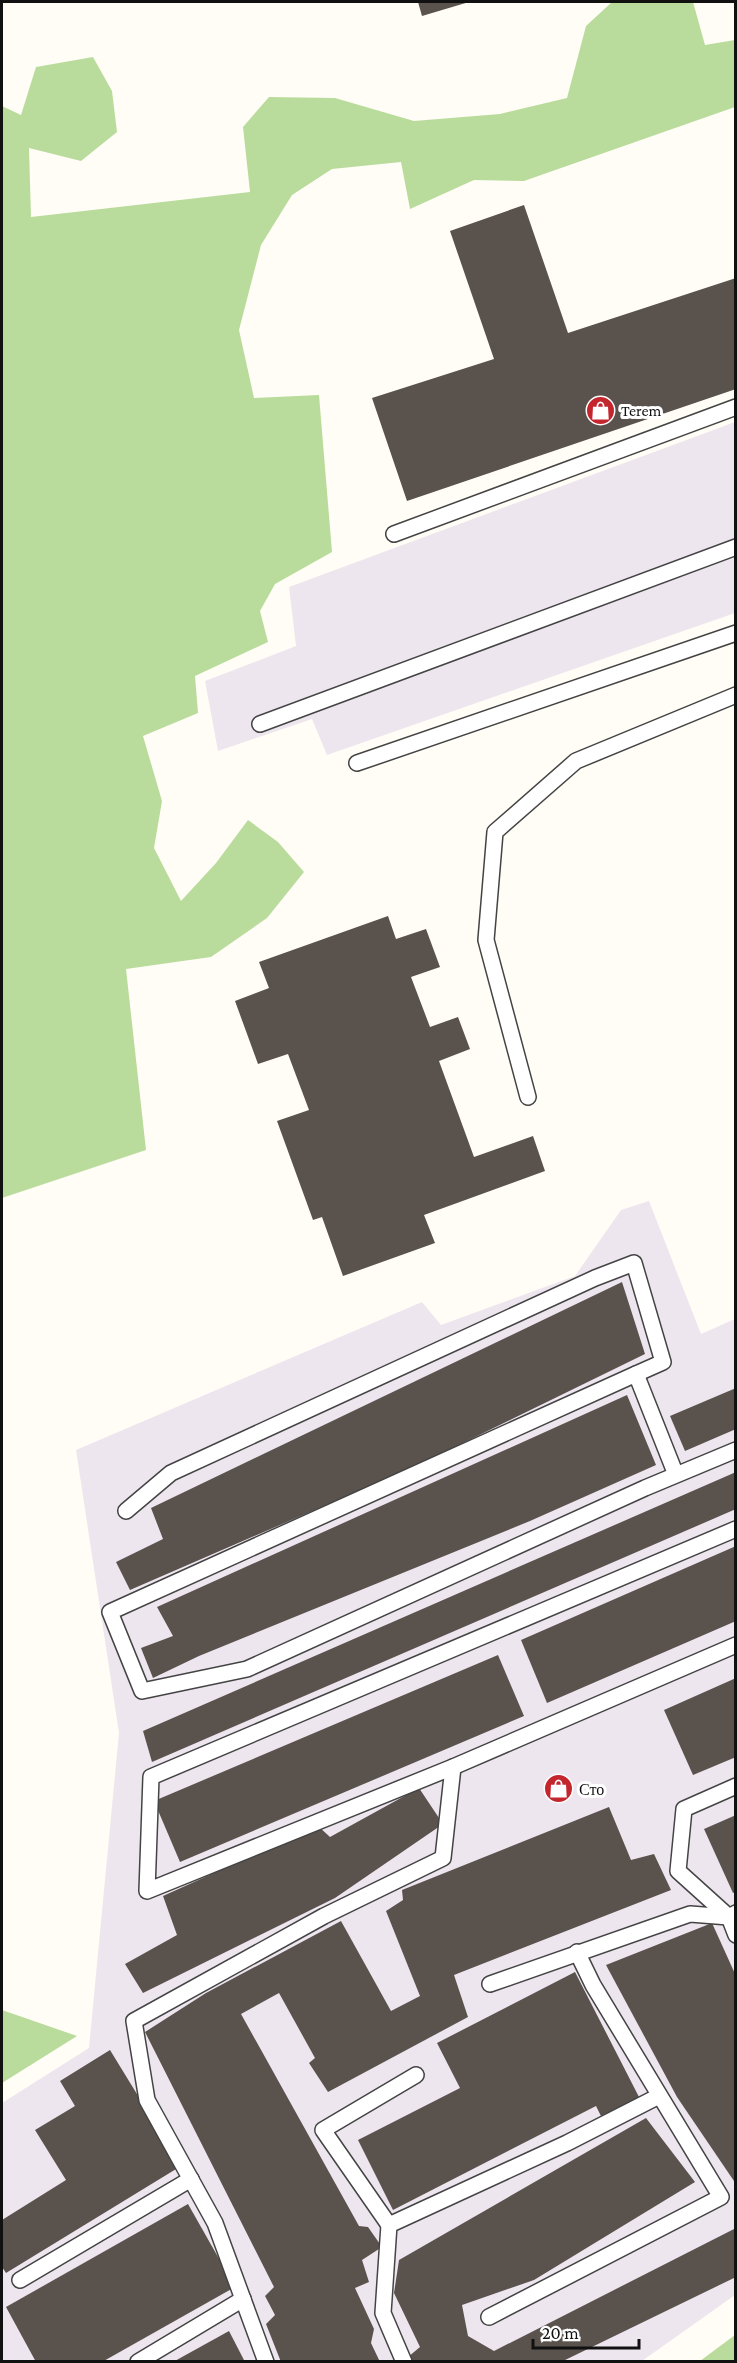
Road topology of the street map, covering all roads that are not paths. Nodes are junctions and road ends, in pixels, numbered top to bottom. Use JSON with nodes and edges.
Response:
{"nodes":[{"id":1,"x":735,"y":407,"type":"edge"},
{"id":2,"x":394,"y":534,"type":"dead end"},
{"id":3,"x":735,"y":547,"type":"edge"},
{"id":4,"x":735,"y":633,"type":"edge"},
{"id":5,"x":735,"y":694,"type":"edge"},
{"id":6,"x":260,"y":724,"type":"dead end"},
{"id":7,"x":357,"y":763,"type":"dead end"},
{"id":8,"x":528,"y":1097,"type":"dead end"},
{"id":9,"x":636,"y":1374,"type":"junction"},
{"id":10,"x":735,"y":1450,"type":"edge"},
{"id":11,"x":676,"y":1475,"type":"junction"},
{"id":12,"x":126,"y":1511,"type":"dead end"},
{"id":13,"x":735,"y":1529,"type":"edge"},
{"id":14,"x":735,"y":1645,"type":"edge"},
{"id":15,"x":453,"y":1767,"type":"junction"},
{"id":16,"x":735,"y":1786,"type":"edge"},
{"id":17,"x":732,"y":1915,"type":"edge"},
{"id":18,"x":735,"y":1935,"type":"edge"},
{"id":19,"x":577,"y":1952,"type":"junction"},
{"id":20,"x":490,"y":1984,"type":"dead end"},
{"id":21,"x":416,"y":2075,"type":"dead end"},
{"id":22,"x":659,"y":2096,"type":"junction"},
{"id":23,"x":191,"y":2179,"type":"junction"},
{"id":24,"x":389,"y":2225,"type":"junction"},
{"id":25,"x":20,"y":2280,"type":"dead end"},
{"id":26,"x":243,"y":2299,"type":"junction"},
{"id":27,"x":489,"y":2317,"type":"dead end"},
{"id":28,"x":138,"y":2361,"type":"edge"},
{"id":29,"x":266,"y":2361,"type":"edge"},
{"id":30,"x":404,"y":2361,"type":"edge"}],
"edges":[{"from":1,"to":2,"type":"lane"},
{"from":3,"to":6,"type":"lane"},
{"from":4,"to":7,"type":"lane"},
{"from":5,"to":8,"type":"lane"},
{"from":9,"to":11,"type":"lane"},
{"from":9,"to":11,"type":"lane"},
{"from":9,"to":12,"type":"lane"},
{"from":10,"to":11,"type":"lane"},
{"from":13,"to":15,"type":"lane"},
{"from":14,"to":15,"type":"lane"},
{"from":15,"to":23,"type":"lane"},
{"from":16,"to":17,"type":"lane"},
{"from":17,"to":18,"type":"lane"},
{"from":17,"to":19,"type":"lane"},
{"from":19,"to":20,"type":"lane"},
{"from":19,"to":22,"type":"lane"},
{"from":21,"to":24,"type":"lane"},
{"from":22,"to":24,"type":"lane"},
{"from":22,"to":27,"type":"lane"},
{"from":23,"to":25,"type":"lane"},
{"from":23,"to":26,"type":"lane"},
{"from":24,"to":30,"type":"lane"},
{"from":26,"to":28,"type":"lane"},
{"from":26,"to":29,"type":"lane"}]}
